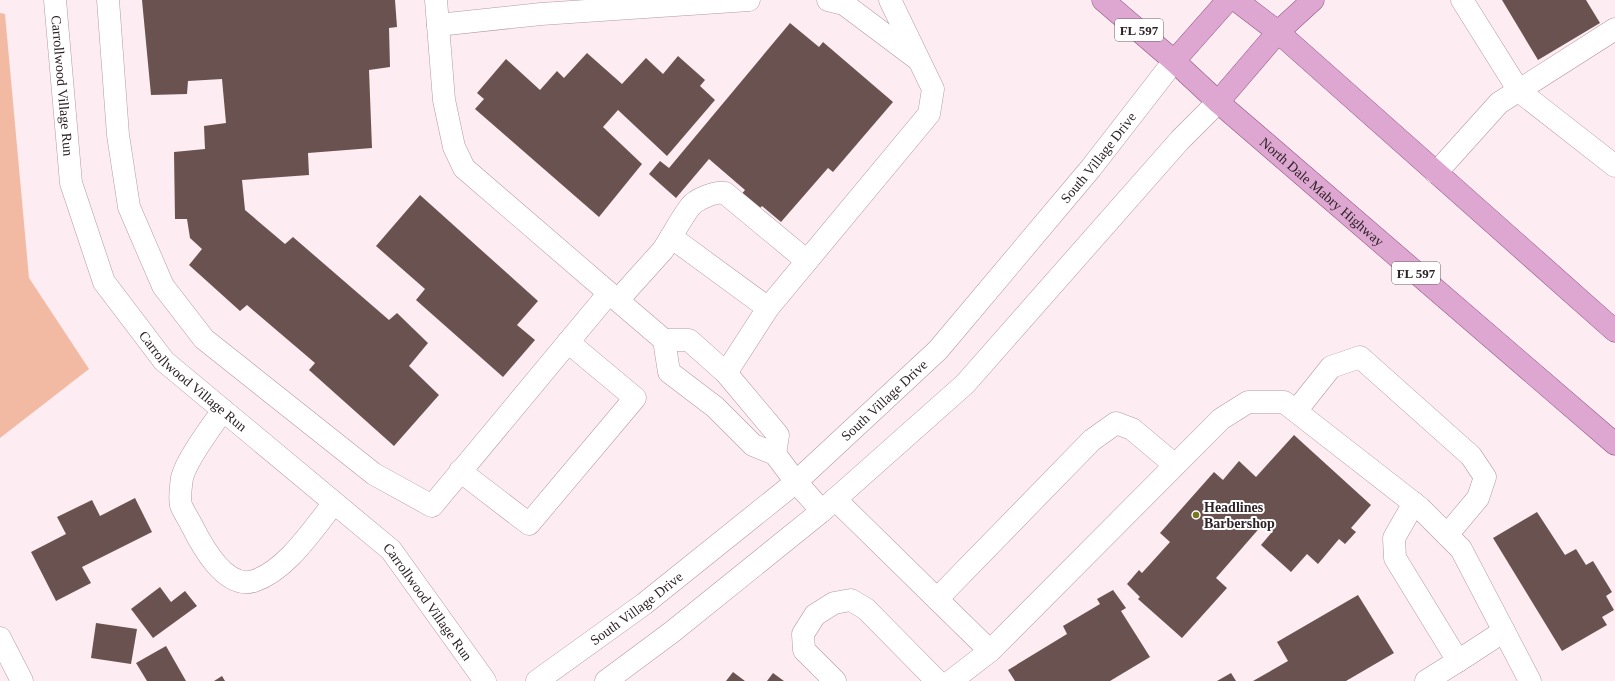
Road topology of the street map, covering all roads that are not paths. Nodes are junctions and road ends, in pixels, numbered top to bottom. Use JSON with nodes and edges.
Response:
{"nodes":[{"id":1,"x":55,"y":0,"type":"edge"},
{"id":2,"x":108,"y":0,"type":"edge"},
{"id":3,"x":436,"y":0,"type":"edge"},
{"id":4,"x":749,"y":0,"type":"edge"},
{"id":5,"x":890,"y":0,"type":"edge"},
{"id":6,"x":1104,"y":0,"type":"edge"},
{"id":7,"x":1228,"y":0,"type":"edge"},
{"id":8,"x":1236,"y":0,"type":"edge"},
{"id":9,"x":1313,"y":0,"type":"edge"},
{"id":10,"x":840,"y":1,"type":"edge"},
{"id":11,"x":1462,"y":1,"type":"edge"},
{"id":12,"x":438,"y":25,"type":"junction"},
{"id":13,"x":1615,"y":29,"type":"edge"},
{"id":14,"x":1278,"y":32,"type":"junction"},
{"id":15,"x":919,"y":60,"type":"junction"},
{"id":16,"x":1174,"y":61,"type":"junction"},
{"id":17,"x":1519,"y":91,"type":"junction"},
{"id":18,"x":1218,"y":102,"type":"junction"},
{"id":19,"x":1615,"y":166,"type":"edge"},
{"id":20,"x":1436,"y":173,"type":"junction"},
{"id":21,"x":671,"y":237,"type":"junction"},
{"id":22,"x":807,"y":261,"type":"junction"},
{"id":23,"x":613,"y":297,"type":"junction"},
{"id":24,"x":768,"y":308,"type":"junction"},
{"id":25,"x":1615,"y":331,"type":"edge"},
{"id":26,"x":664,"y":340,"type":"junction"},
{"id":27,"x":568,"y":342,"type":"junction"},
{"id":28,"x":726,"y":373,"type":"junction"},
{"id":29,"x":223,"y":410,"type":"junction"},
{"id":30,"x":1296,"y":411,"type":"junction"},
{"id":31,"x":1615,"y":444,"type":"edge"},
{"id":32,"x":775,"y":454,"type":"junction"},
{"id":33,"x":1175,"y":465,"type":"junction"},
{"id":34,"x":460,"y":471,"type":"junction"},
{"id":35,"x":796,"y":482,"type":"junction"},
{"id":36,"x":334,"y":503,"type":"junction"},
{"id":37,"x":1414,"y":503,"type":"junction"},
{"id":38,"x":829,"y":505,"type":"junction"},
{"id":39,"x":1447,"y":535,"type":"junction"},
{"id":40,"x":937,"y":599,"type":"junction"},
{"id":41,"x":1504,"y":631,"type":"junction"},
{"id":42,"x":0,"y":638,"type":"edge"},
{"id":43,"x":990,"y":651,"type":"junction"},
{"id":44,"x":1458,"y":661,"type":"junction"},
{"id":45,"x":22,"y":681,"type":"edge"},
{"id":46,"x":485,"y":681,"type":"edge"},
{"id":47,"x":537,"y":681,"type":"edge"},
{"id":48,"x":606,"y":681,"type":"edge"},
{"id":49,"x":835,"y":681,"type":"edge"},
{"id":50,"x":937,"y":681,"type":"edge"},
{"id":51,"x":952,"y":681,"type":"edge"},
{"id":52,"x":1426,"y":681,"type":"edge"},
{"id":53,"x":1530,"y":681,"type":"edge"}],
"edges":[{"from":1,"to":29,"type":"street","name":"Carrollwood Village Run"},
{"from":2,"to":34,"type":"street"},
{"from":3,"to":12,"type":"street"},
{"from":4,"to":12,"type":"street"},
{"from":5,"to":15,"type":"street"},
{"from":6,"to":16,"type":"main road","name":"North Dale Mabry Highway","number":"FL 597"},
{"from":7,"to":16,"type":"main road"},
{"from":8,"to":14,"type":"main road"},
{"from":9,"to":14,"type":"main road"},
{"from":10,"to":15,"type":"street"},
{"from":11,"to":17,"type":"street"},
{"from":12,"to":23,"type":"street"},
{"from":13,"to":17,"type":"street"},
{"from":14,"to":18,"type":"main road"},
{"from":14,"to":20,"type":"main road"},
{"from":15,"to":22,"type":"street"},
{"from":16,"to":18,"type":"main road","name":"North Dale Mabry Highway","number":"FL 597"},
{"from":16,"to":35,"type":"street","name":"South Village Drive"},
{"from":17,"to":19,"type":"street"},
{"from":17,"to":20,"type":"street"},
{"from":18,"to":31,"type":"main road","name":"North Dale Mabry Highway","number":"FL 597"},
{"from":18,"to":38,"type":"street"},
{"from":20,"to":25,"type":"main road"},
{"from":21,"to":22,"type":"street"},
{"from":21,"to":23,"type":"street"},
{"from":21,"to":24,"type":"street"},
{"from":22,"to":24,"type":"street"},
{"from":23,"to":26,"type":"street"},
{"from":23,"to":27,"type":"street"},
{"from":24,"to":28,"type":"street"},
{"from":26,"to":28,"type":"street"},
{"from":26,"to":32,"type":"street"},
{"from":27,"to":34,"type":"street"},
{"from":27,"to":34,"type":"street"},
{"from":28,"to":32,"type":"street"},
{"from":29,"to":36,"type":"street","name":"Carrollwood Village Run"},
{"from":29,"to":36,"type":"street"},
{"from":30,"to":33,"type":"street"},
{"from":30,"to":37,"type":"street"},
{"from":30,"to":39,"type":"street"},
{"from":32,"to":35,"type":"street"},
{"from":33,"to":40,"type":"street"},
{"from":33,"to":43,"type":"street"},
{"from":35,"to":38,"type":"street"},
{"from":35,"to":47,"type":"street","name":"South Village Drive"},
{"from":36,"to":46,"type":"street","name":"Carrollwood Village Run"},
{"from":37,"to":39,"type":"street"},
{"from":37,"to":44,"type":"street"},
{"from":38,"to":40,"type":"street"},
{"from":38,"to":48,"type":"street"},
{"from":39,"to":41,"type":"street"},
{"from":40,"to":43,"type":"street"},
{"from":41,"to":44,"type":"street"},
{"from":41,"to":53,"type":"street"},
{"from":42,"to":45,"type":"street"},
{"from":43,"to":51,"type":"street"},
{"from":44,"to":52,"type":"street"},
{"from":49,"to":50,"type":"street"}]}
